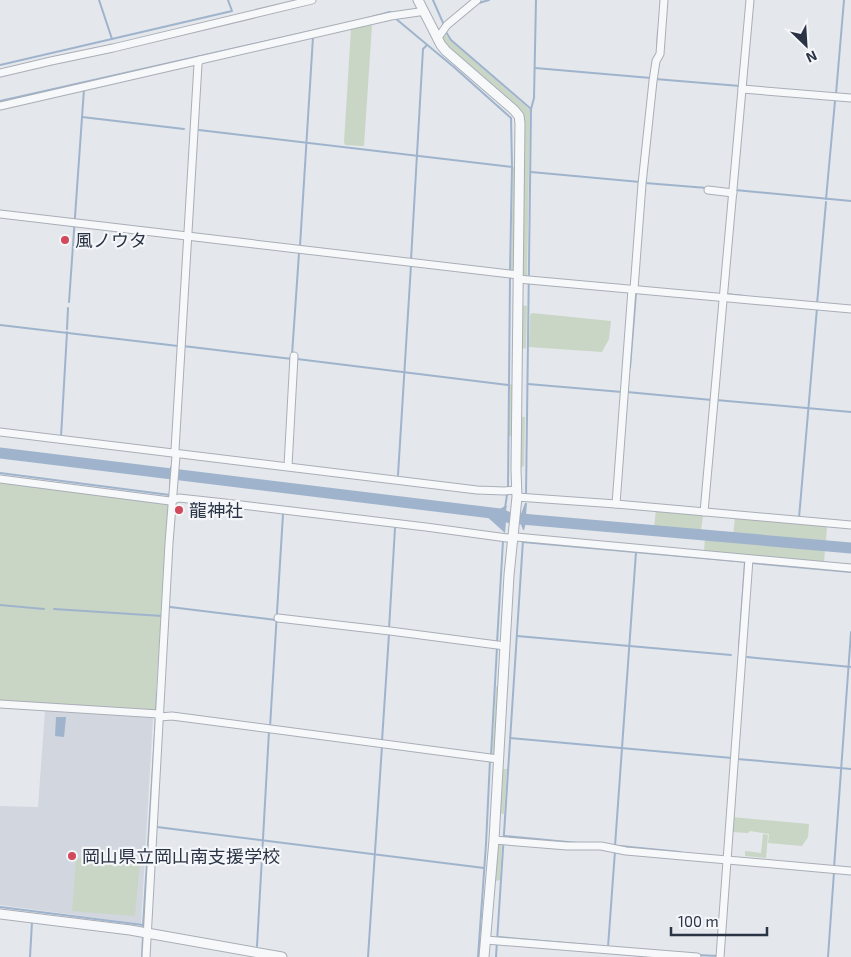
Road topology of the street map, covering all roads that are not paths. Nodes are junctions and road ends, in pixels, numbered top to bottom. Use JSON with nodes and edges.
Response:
{"nodes":[{"id":1,"x":312,"y":0,"type":"edge"},
{"id":2,"x":418,"y":0,"type":"edge"},
{"id":3,"x":477,"y":0,"type":"edge"},
{"id":4,"x":664,"y":0,"type":"edge"},
{"id":5,"x":750,"y":0,"type":"edge"},
{"id":6,"x":423,"y":10,"type":"junction"},
{"id":7,"x":437,"y":39,"type":"junction"},
{"id":8,"x":197,"y":61,"type":"junction"},
{"id":9,"x":0,"y":73,"type":"edge"},
{"id":10,"x":742,"y":89,"type":"junction"},
{"id":11,"x":851,"y":98,"type":"edge"},
{"id":12,"x":0,"y":106,"type":"edge"},
{"id":13,"x":708,"y":190,"type":"dead end"},
{"id":14,"x":733,"y":192,"type":"junction"},
{"id":15,"x":0,"y":214,"type":"edge"},
{"id":16,"x":188,"y":236,"type":"junction"},
{"id":17,"x":519,"y":277,"type":"junction"},
{"id":18,"x":635,"y":288,"type":"junction"},
{"id":19,"x":724,"y":297,"type":"junction"},
{"id":20,"x":851,"y":309,"type":"edge"},
{"id":21,"x":294,"y":358,"type":"dead end"},
{"id":22,"x":0,"y":432,"type":"edge"},
{"id":23,"x":173,"y":453,"type":"junction"},
{"id":24,"x":288,"y":466,"type":"junction"},
{"id":25,"x":0,"y":479,"type":"edge"},
{"id":26,"x":517,"y":494,"type":"junction"},
{"id":27,"x":173,"y":500,"type":"junction"},
{"id":28,"x":616,"y":504,"type":"junction"},
{"id":29,"x":705,"y":511,"type":"junction"},
{"id":30,"x":851,"y":525,"type":"edge"},
{"id":31,"x":519,"y":538,"type":"junction"},
{"id":32,"x":748,"y":561,"type":"junction"},
{"id":33,"x":851,"y":568,"type":"edge"},
{"id":34,"x":278,"y":618,"type":"dead end"},
{"id":35,"x":499,"y":645,"type":"junction"},
{"id":36,"x":0,"y":704,"type":"edge"},
{"id":37,"x":159,"y":716,"type":"junction"},
{"id":38,"x":493,"y":758,"type":"junction"},
{"id":39,"x":500,"y":840,"type":"junction"},
{"id":40,"x":727,"y":860,"type":"junction"},
{"id":41,"x":851,"y":871,"type":"edge"},
{"id":42,"x":0,"y":914,"type":"edge"},
{"id":43,"x":147,"y":933,"type":"junction"},
{"id":44,"x":486,"y":940,"type":"junction"},
{"id":45,"x":146,"y":957,"type":"edge"},
{"id":46,"x":282,"y":957,"type":"edge"},
{"id":47,"x":484,"y":957,"type":"edge"},
{"id":48,"x":697,"y":957,"type":"edge"},
{"id":49,"x":720,"y":957,"type":"edge"}],
"edges":[{"from":1,"to":9,"type":"street"},
{"from":2,"to":6,"type":"street"},
{"from":3,"to":7,"type":"street"},
{"from":4,"to":18,"type":"street"},
{"from":5,"to":10,"type":"street"},
{"from":6,"to":7,"type":"street"},
{"from":6,"to":8,"type":"street"},
{"from":7,"to":17,"type":"street"},
{"from":8,"to":12,"type":"street"},
{"from":8,"to":16,"type":"street"},
{"from":10,"to":11,"type":"street"},
{"from":10,"to":14,"type":"street"},
{"from":13,"to":14,"type":"street"},
{"from":14,"to":19,"type":"street"},
{"from":15,"to":16,"type":"street"},
{"from":16,"to":17,"type":"street"},
{"from":16,"to":23,"type":"street"},
{"from":17,"to":18,"type":"street"},
{"from":17,"to":26,"type":"street"},
{"from":18,"to":19,"type":"street"},
{"from":18,"to":28,"type":"street"},
{"from":19,"to":20,"type":"street"},
{"from":19,"to":29,"type":"street"},
{"from":21,"to":24,"type":"street"},
{"from":22,"to":23,"type":"street"},
{"from":23,"to":24,"type":"street"},
{"from":23,"to":27,"type":"street"},
{"from":24,"to":26,"type":"street"},
{"from":25,"to":27,"type":"street"},
{"from":26,"to":28,"type":"street"},
{"from":26,"to":31,"type":"street"},
{"from":27,"to":31,"type":"street"},
{"from":27,"to":37,"type":"street"},
{"from":28,"to":29,"type":"street"},
{"from":29,"to":30,"type":"street"},
{"from":31,"to":32,"type":"street"},
{"from":31,"to":35,"type":"street"},
{"from":32,"to":33,"type":"street"},
{"from":32,"to":40,"type":"street"},
{"from":34,"to":35,"type":"street"},
{"from":35,"to":38,"type":"street"},
{"from":36,"to":37,"type":"street"},
{"from":37,"to":38,"type":"street"},
{"from":37,"to":43,"type":"street"},
{"from":38,"to":39,"type":"street"},
{"from":39,"to":40,"type":"street"},
{"from":39,"to":44,"type":"street"},
{"from":40,"to":41,"type":"street"},
{"from":40,"to":49,"type":"street"},
{"from":42,"to":43,"type":"street"},
{"from":43,"to":45,"type":"street"},
{"from":43,"to":46,"type":"street"},
{"from":44,"to":47,"type":"street"},
{"from":44,"to":48,"type":"street"}]}
